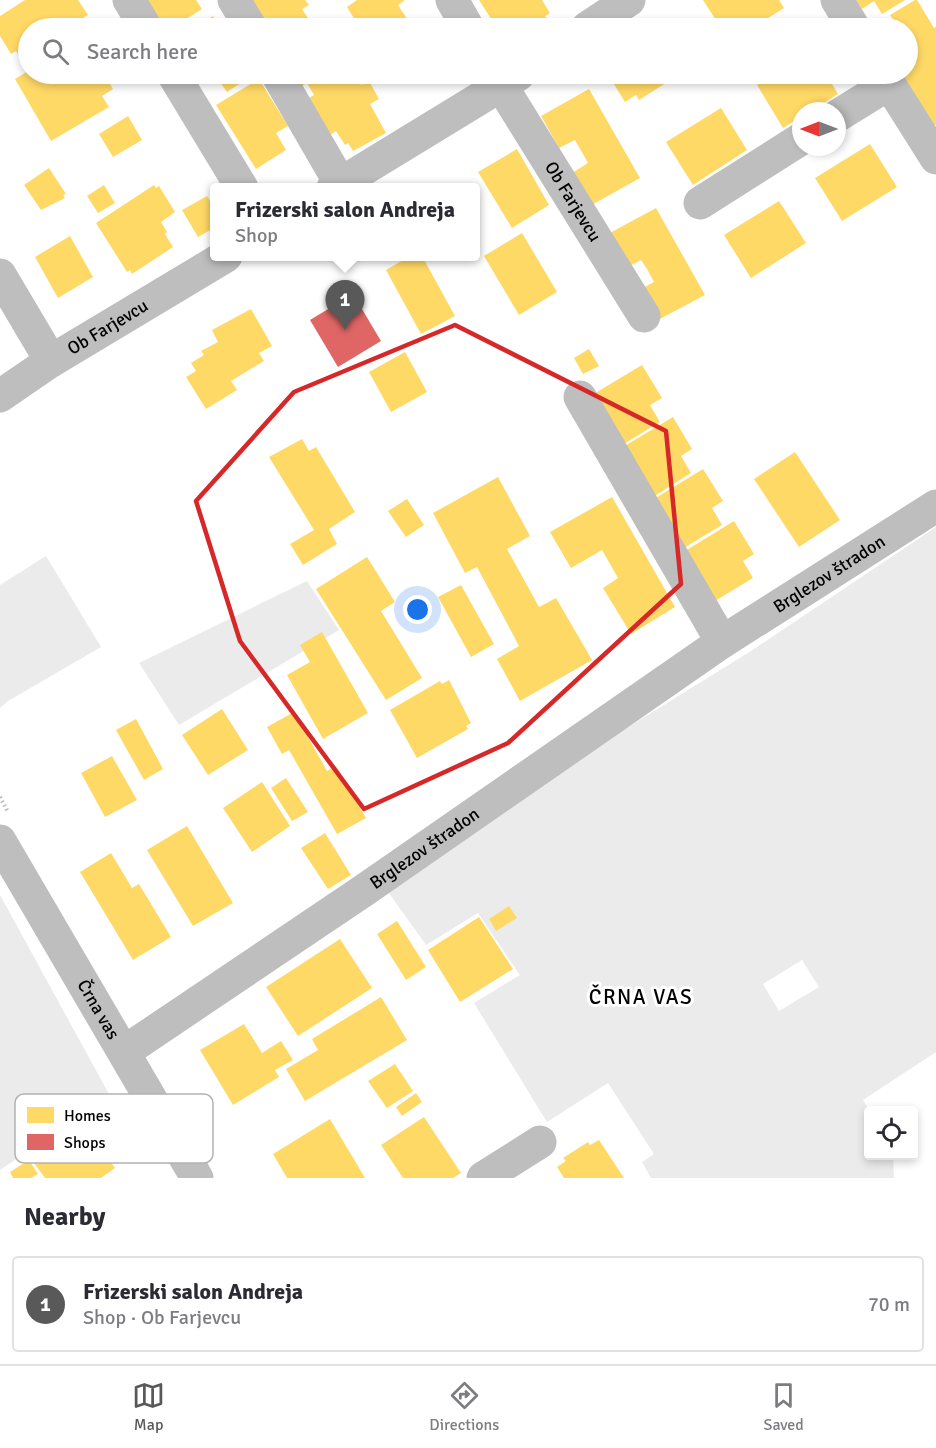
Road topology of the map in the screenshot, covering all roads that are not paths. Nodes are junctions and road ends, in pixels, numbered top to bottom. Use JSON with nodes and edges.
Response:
{"nodes":[{"id":1,"x":129,"y":0,"type":"edge"},
{"id":2,"x":234,"y":0,"type":"edge"},
{"id":3,"x":452,"y":0,"type":"edge"},
{"id":4,"x":629,"y":0,"type":"edge"},
{"id":5,"x":837,"y":0,"type":"edge"},
{"id":6,"x":140,"y":18,"type":"edge"},
{"id":7,"x":244,"y":18,"type":"edge"},
{"id":8,"x":462,"y":18,"type":"edge"},
{"id":9,"x":602,"y":18,"type":"edge"},
{"id":10,"x":848,"y":18,"type":"edge"},
{"id":11,"x":179,"y":84,"type":"edge"},
{"id":12,"x":282,"y":84,"type":"edge"},
{"id":13,"x":496,"y":84,"type":"edge"},
{"id":14,"x":509,"y":84,"type":"edge"},
{"id":15,"x":879,"y":84,"type":"edge"},
{"id":16,"x":889,"y":84,"type":"edge"},
{"id":17,"x":846,"y":109,"type":"edge"},
{"id":18,"x":792,"y":145,"type":"edge"},
{"id":19,"x":932,"y":152,"type":"edge"},
{"id":20,"x":239,"y":183,"type":"edge"},
{"id":21,"x":335,"y":183,"type":"edge"},
{"id":22,"x":339,"y":183,"type":"edge"},
{"id":23,"x":700,"y":203,"type":"dead end"},
{"id":24,"x":218,"y":261,"type":"edge"},
{"id":25,"x":0,"y":275,"type":"edge"},
{"id":26,"x":644,"y":316,"type":"dead end"},
{"id":27,"x":51,"y":361,"type":"junction"},
{"id":28,"x":0,"y":396,"type":"edge"},
{"id":29,"x":580,"y":397,"type":"dead end"},
{"id":30,"x":936,"y":506,"type":"edge"},
{"id":31,"x":722,"y":642,"type":"junction"},
{"id":32,"x":0,"y":841,"type":"edge"},
{"id":33,"x":124,"y":1052,"type":"junction"},
{"id":34,"x":145,"y":1094,"type":"edge"},
{"id":35,"x":540,"y":1142,"type":"dead end"},
{"id":36,"x":483,"y":1178,"type":"edge"}],
"edges":[{"from":1,"to":6,"type":"street"},
{"from":2,"to":7,"type":"street"},
{"from":3,"to":8,"type":"street"},
{"from":4,"to":9,"type":"street"},
{"from":5,"to":10,"type":"street"},
{"from":11,"to":20,"type":"street"},
{"from":12,"to":21,"type":"street","name":"Ob Farjevcu"},
{"from":13,"to":22,"type":"street","name":"Ob Farjevcu"},
{"from":14,"to":26,"type":"street","name":"Ob Farjevcu"},
{"from":15,"to":17,"type":"street"},
{"from":16,"to":19,"type":"street"},
{"from":18,"to":23,"type":"street"},
{"from":24,"to":27,"type":"street","name":"Ob Farjevcu"},
{"from":25,"to":27,"type":"street","name":"Ob Farjevcu"},
{"from":27,"to":28,"type":"street","name":"Ob Farjevcu"},
{"from":29,"to":31,"type":"street"},
{"from":30,"to":31,"type":"street","name":"Brglezov štradon"},
{"from":31,"to":33,"type":"street","name":"Brglezov štradon"},
{"from":32,"to":33,"type":"street","name":"Črna vas"},
{"from":33,"to":34,"type":"street","name":"Črna vas"},
{"from":35,"to":36,"type":"street"}]}
